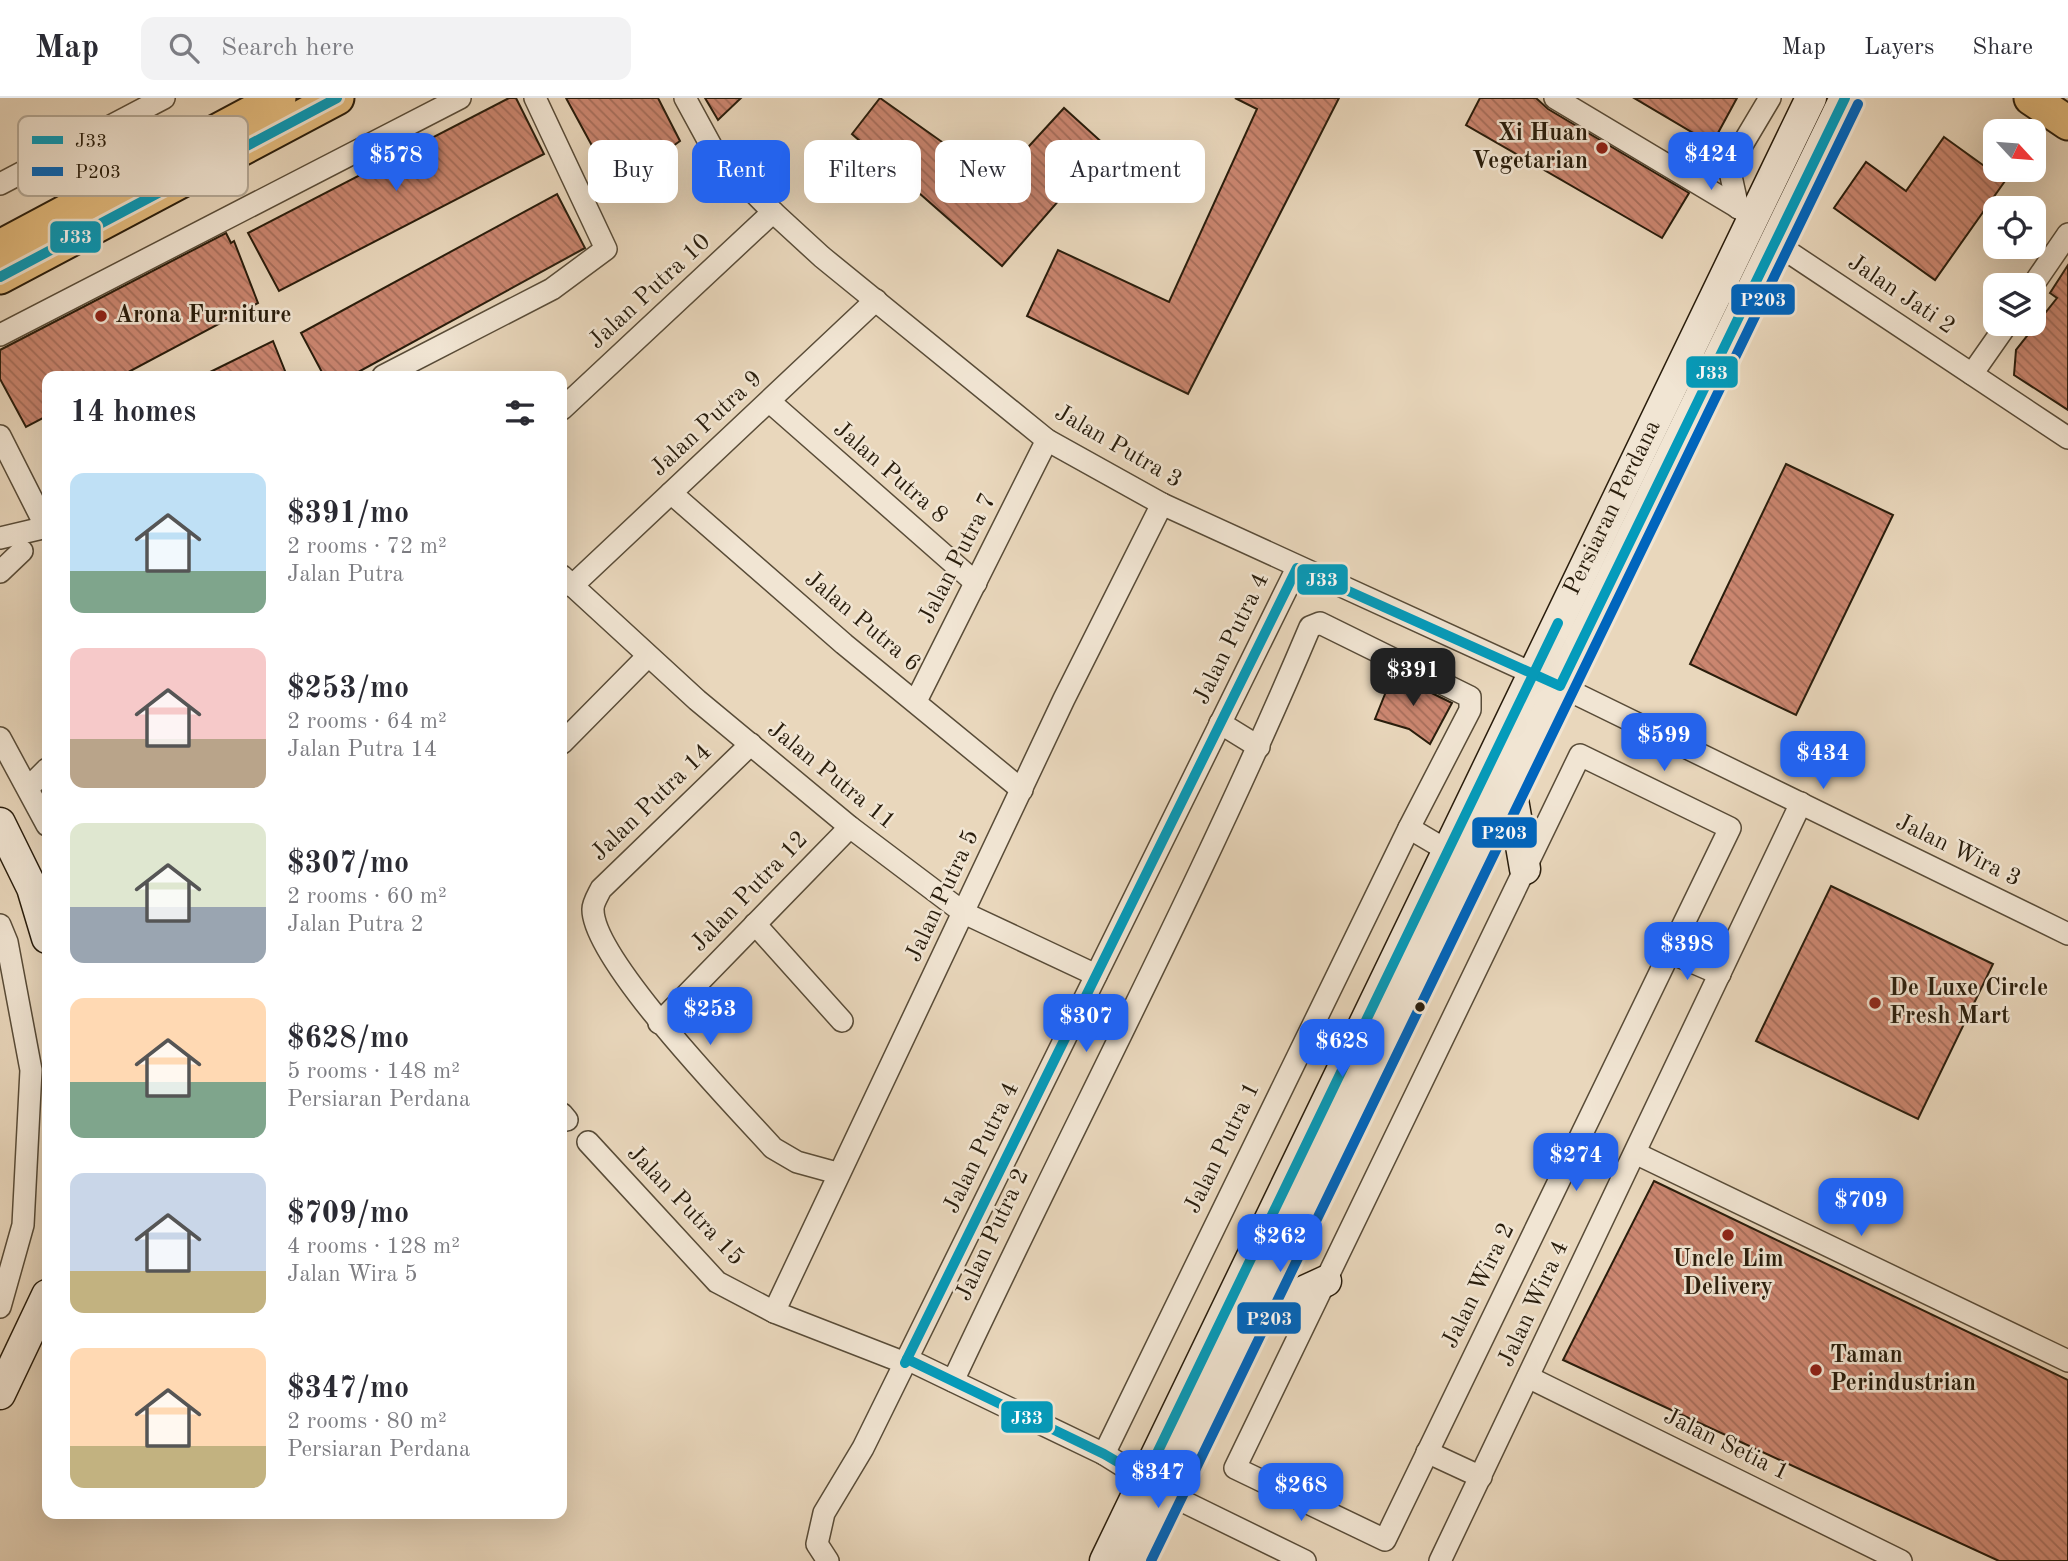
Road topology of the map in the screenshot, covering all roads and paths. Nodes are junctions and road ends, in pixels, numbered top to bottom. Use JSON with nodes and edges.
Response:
{"nodes":[{"id":1,"x":164,"y":98,"type":"edge"},
{"id":2,"x":279,"y":98,"type":"edge"},
{"id":3,"x":337,"y":98,"type":"edge"},
{"id":4,"x":460,"y":98,"type":"edge"},
{"id":5,"x":536,"y":98,"type":"edge"},
{"id":6,"x":685,"y":98,"type":"edge"},
{"id":7,"x":1555,"y":98,"type":"edge"},
{"id":8,"x":1770,"y":98,"type":"edge"},
{"id":9,"x":1811,"y":98,"type":"edge"},
{"id":10,"x":1845,"y":98,"type":"edge"},
{"id":11,"x":2031,"y":98,"type":"edge"},
{"id":12,"x":130,"y":116,"type":"edge"},
{"id":13,"x":245,"y":116,"type":"edge"},
{"id":14,"x":2068,"y":123,"type":"edge"},
{"id":15,"x":248,"y":145,"type":"edge"},
{"id":16,"x":1729,"y":167,"type":"junction"},
{"id":17,"x":18,"y":175,"type":"edge"},
{"id":18,"x":1685,"y":175,"type":"junction"},
{"id":19,"x":0,"y":184,"type":"edge"},
{"id":20,"x":95,"y":196,"type":"edge"},
{"id":21,"x":152,"y":196,"type":"edge"},
{"id":22,"x":773,"y":212,"type":"junction"},
{"id":23,"x":1746,"y":213,"type":"junction"},
{"id":24,"x":2068,"y":234,"type":"edge"},
{"id":25,"x":1775,"y":243,"type":"junction"},
{"id":26,"x":0,"y":247,"type":"edge"},
{"id":27,"x":2041,"y":273,"type":"edge"},
{"id":28,"x":0,"y":277,"type":"edge"},
{"id":29,"x":876,"y":300,"type":"junction"},
{"id":30,"x":0,"y":335,"type":"edge"},
{"id":31,"x":1999,"y":336,"type":"edge"},
{"id":32,"x":393,"y":371,"type":"edge"},
{"id":33,"x":1972,"y":374,"type":"junction"},
{"id":34,"x":770,"y":402,"type":"junction"},
{"id":35,"x":567,"y":405,"type":"edge"},
{"id":36,"x":0,"y":436,"type":"edge"},
{"id":37,"x":2068,"y":438,"type":"edge"},
{"id":38,"x":1047,"y":440,"type":"junction"},
{"id":39,"x":671,"y":493,"type":"junction"},
{"id":40,"x":1162,"y":504,"type":"junction"},
{"id":41,"x":42,"y":519,"type":"edge"},
{"id":42,"x":42,"y":528,"type":"edge"},
{"id":43,"x":0,"y":538,"type":"edge"},
{"id":44,"x":22,"y":551,"type":"dead end"},
{"id":45,"x":1297,"y":568,"type":"junction"},
{"id":46,"x":0,"y":572,"type":"edge"},
{"id":47,"x":567,"y":581,"type":"edge"},
{"id":48,"x":976,"y":583,"type":"junction"},
{"id":49,"x":648,"y":656,"type":"junction"},
{"id":50,"x":1534,"y":673,"type":"junction"},
{"id":51,"x":1560,"y":686,"type":"junction"},
{"id":52,"x":1470,"y":697,"type":"joint"},
{"id":53,"x":916,"y":701,"type":"junction"},
{"id":54,"x":1220,"y":723,"type":"junction"},
{"id":55,"x":0,"y":738,"type":"edge"},
{"id":56,"x":567,"y":738,"type":"edge"},
{"id":57,"x":751,"y":744,"type":"junction"},
{"id":58,"x":1259,"y":747,"type":"junction"},
{"id":59,"x":42,"y":774,"type":"edge"},
{"id":60,"x":29,"y":787,"type":"junction"},
{"id":61,"x":1511,"y":788,"type":"junction"},
{"id":62,"x":1022,"y":789,"type":"junction"},
{"id":63,"x":1801,"y":803,"type":"junction"},
{"id":64,"x":42,"y":814,"type":"edge"},
{"id":65,"x":0,"y":823,"type":"edge"},
{"id":66,"x":850,"y":827,"type":"junction"},
{"id":67,"x":1409,"y":828,"type":"junction"},
{"id":68,"x":1448,"y":851,"type":"junction"},
{"id":69,"x":1525,"y":869,"type":"junction"},
{"id":70,"x":964,"y":913,"type":"junction"},
{"id":71,"x":42,"y":921,"type":"edge"},
{"id":72,"x":755,"y":924,"type":"junction"},
{"id":73,"x":0,"y":925,"type":"edge"},
{"id":74,"x":2068,"y":934,"type":"edge"},
{"id":75,"x":1670,"y":952,"type":"junction"},
{"id":76,"x":1720,"y":974,"type":"junction"},
{"id":77,"x":1096,"y":975,"type":"junction"},
{"id":78,"x":842,"y":1021,"type":"dead end"},
{"id":79,"x":659,"y":1023,"type":"junction"},
{"id":80,"x":588,"y":1142,"type":"dead end"},
{"id":81,"x":1635,"y":1153,"type":"junction"},
{"id":82,"x":837,"y":1173,"type":"junction"},
{"id":83,"x":1325,"y":1281,"type":"junction"},
{"id":84,"x":42,"y":1306,"type":"edge"},
{"id":85,"x":0,"y":1307,"type":"edge"},
{"id":86,"x":774,"y":1312,"type":"junction"},
{"id":87,"x":1256,"y":1312,"type":"junction"},
{"id":88,"x":906,"y":1361,"type":"junction"},
{"id":89,"x":2068,"y":1361,"type":"edge"},
{"id":90,"x":1528,"y":1377,"type":"junction"},
{"id":91,"x":953,"y":1381,"type":"junction"},
{"id":92,"x":0,"y":1394,"type":"edge"},
{"id":93,"x":1427,"y":1452,"type":"junction"},
{"id":94,"x":1104,"y":1454,"type":"junction"},
{"id":95,"x":1481,"y":1477,"type":"junction"},
{"id":96,"x":1157,"y":1486,"type":"junction"},
{"id":97,"x":828,"y":1561,"type":"edge"},
{"id":98,"x":1105,"y":1561,"type":"edge"},
{"id":99,"x":1135,"y":1561,"type":"edge"},
{"id":100,"x":1305,"y":1561,"type":"edge"},
{"id":101,"x":1440,"y":1561,"type":"edge"},
{"id":102,"x":1901,"y":1561,"type":"edge"}],
"edges":[{"from":1,"to":12,"type":"street"},
{"from":2,"to":13,"type":"main road"},
{"from":3,"to":15,"type":"main road"},
{"from":4,"to":30,"type":"street"},
{"from":5,"to":32,"type":"street"},
{"from":6,"to":22,"type":"street","name":"Jalan Putra 3"},
{"from":7,"to":18,"type":"street"},
{"from":8,"to":16,"type":"street"},
{"from":9,"to":23,"type":"main road","name":"Persiaran Perdana"},
{"from":10,"to":25,"type":"main road","name":"Persiaran Perdana"},
{"from":11,"to":14,"type":"main road"},
{"from":16,"to":18,"type":"street"},
{"from":16,"to":23,"type":"street"},
{"from":17,"to":19,"type":"street"},
{"from":18,"to":23,"type":"street"},
{"from":20,"to":26,"type":"main road"},
{"from":21,"to":28,"type":"main road"},
{"from":22,"to":29,"type":"street","name":"Jalan Putra 3"},
{"from":22,"to":35,"type":"street","name":"Jalan Putra 10"},
{"from":23,"to":50,"type":"main road","name":"Persiaran Perdana"},
{"from":24,"to":27,"type":"street"},
{"from":25,"to":33,"type":"street","name":"Jalan Jati 2"},
{"from":25,"to":51,"type":"main road","name":"Persiaran Perdana"},
{"from":29,"to":34,"type":"street","name":"Jalan Putra 9"},
{"from":29,"to":38,"type":"street","name":"Jalan Putra 3"},
{"from":31,"to":33,"type":"street"},
{"from":33,"to":37,"type":"street","name":"Jalan Jati 2"},
{"from":34,"to":39,"type":"street","name":"Jalan Putra 9"},
{"from":34,"to":48,"type":"street","name":"Jalan Putra 8"},
{"from":36,"to":41,"type":"street"},
{"from":38,"to":40,"type":"street","name":"Jalan Putra 3"},
{"from":38,"to":48,"type":"street","name":"Jalan Putra 7"},
{"from":39,"to":47,"type":"street","name":"Jalan Putra 9"},
{"from":39,"to":53,"type":"street","name":"Jalan Putra 6"},
{"from":40,"to":45,"type":"street","name":"Jalan Putra 3"},
{"from":40,"to":62,"type":"street","name":"Jalan Putra 5"},
{"from":42,"to":43,"type":"street"},
{"from":44,"to":46,"type":"street"},
{"from":45,"to":50,"type":"street","name":"Jalan Putra 3"},
{"from":45,"to":54,"type":"street","name":"Jalan Putra 4"},
{"from":47,"to":49,"type":"street","name":"Jalan Putra 11"},
{"from":48,"to":53,"type":"street","name":"Jalan Putra 7"},
{"from":49,"to":56,"type":"street"},
{"from":49,"to":57,"type":"street","name":"Jalan Putra 11"},
{"from":50,"to":51,"type":"street","name":"Jalan Putra 3"},
{"from":50,"to":68,"type":"main road","name":"Persiaran Perdana"},
{"from":51,"to":61,"type":"main road","name":"Persiaran Perdana"},
{"from":51,"to":63,"type":"street","name":"Jalan Wira 3"},
{"from":52,"to":58,"type":"street","name":"Jalan Putra 2"},
{"from":52,"to":67,"type":"street","name":"Jalan Putra 1"},
{"from":53,"to":62,"type":"street","name":"Jalan Putra 6"},
{"from":54,"to":58,"type":"street"},
{"from":54,"to":77,"type":"street","name":"Jalan Putra 4"},
{"from":55,"to":60,"type":"street"},
{"from":57,"to":66,"type":"street","name":"Jalan Putra 11"},
{"from":57,"to":79,"type":"street","name":"Jalan Putra 14"},
{"from":58,"to":91,"type":"street","name":"Jalan Putra 2"},
{"from":59,"to":60,"type":"street"},
{"from":60,"to":64,"type":"street"},
{"from":61,"to":69,"type":"main road"},
{"from":61,"to":87,"type":"main road","name":"Persiaran Perdana"},
{"from":62,"to":70,"type":"street","name":"Jalan Putra 5"},
{"from":63,"to":74,"type":"street","name":"Jalan Wira 3"},
{"from":63,"to":76,"type":"street","name":"Jalan Wira 4"},
{"from":65,"to":71,"type":"main road"},
{"from":66,"to":70,"type":"street","name":"Jalan Putra 11"},
{"from":66,"to":72,"type":"street","name":"Jalan Putra 12"},
{"from":67,"to":68,"type":"street"},
{"from":67,"to":94,"type":"street","name":"Jalan Putra 1"},
{"from":68,"to":96,"type":"main road","name":"Persiaran Perdana"},
{"from":69,"to":75,"type":"street","name":"Jalan Wira 2"},
{"from":69,"to":83,"type":"street"},
{"from":70,"to":77,"type":"street","name":"Jalan Putra 11"},
{"from":70,"to":82,"type":"street","name":"Jalan Putra 5"},
{"from":72,"to":78,"type":"street"},
{"from":72,"to":79,"type":"street","name":"Jalan Putra 12"},
{"from":73,"to":85,"type":"street"},
{"from":75,"to":76,"type":"street"},
{"from":75,"to":93,"type":"street","name":"Jalan Wira 2"},
{"from":76,"to":81,"type":"street","name":"Jalan Wira 4"},
{"from":77,"to":88,"type":"street","name":"Jalan Putra 4"},
{"from":79,"to":82,"type":"street","name":"Jalan Putra 14"},
{"from":80,"to":86,"type":"street","name":"Jalan Putra 15"},
{"from":81,"to":89,"type":"street"},
{"from":81,"to":90,"type":"street","name":"Jalan Wira 4"},
{"from":82,"to":86,"type":"street","name":"Jalan Putra 5"},
{"from":83,"to":87,"type":"main road"},
{"from":83,"to":93,"type":"street","name":"Jalan Wira 2"},
{"from":84,"to":92,"type":"main road"},
{"from":86,"to":88,"type":"street","name":"Jalan Putra 15"},
{"from":87,"to":96,"type":"main road","name":"Persiaran Perdana"},
{"from":88,"to":91,"type":"street","name":"Jalan Putra 15"},
{"from":88,"to":97,"type":"street","name":"Jalan Putra 4"},
{"from":90,"to":95,"type":"street","name":"Jalan Wira 4"},
{"from":90,"to":102,"type":"street","name":"Jalan Setia 1"},
{"from":91,"to":94,"type":"street","name":"Jalan Putra 15"},
{"from":93,"to":95,"type":"street"},
{"from":94,"to":96,"type":"street","name":"Jalan Putra 15"},
{"from":95,"to":101,"type":"street","name":"Jalan Wira 4"},
{"from":96,"to":98,"type":"main road","name":"Persiaran Perdana"},
{"from":96,"to":99,"type":"main road","name":"Persiaran Perdana"},
{"from":96,"to":100,"type":"street","name":"Jalan Putra 15"}]}
